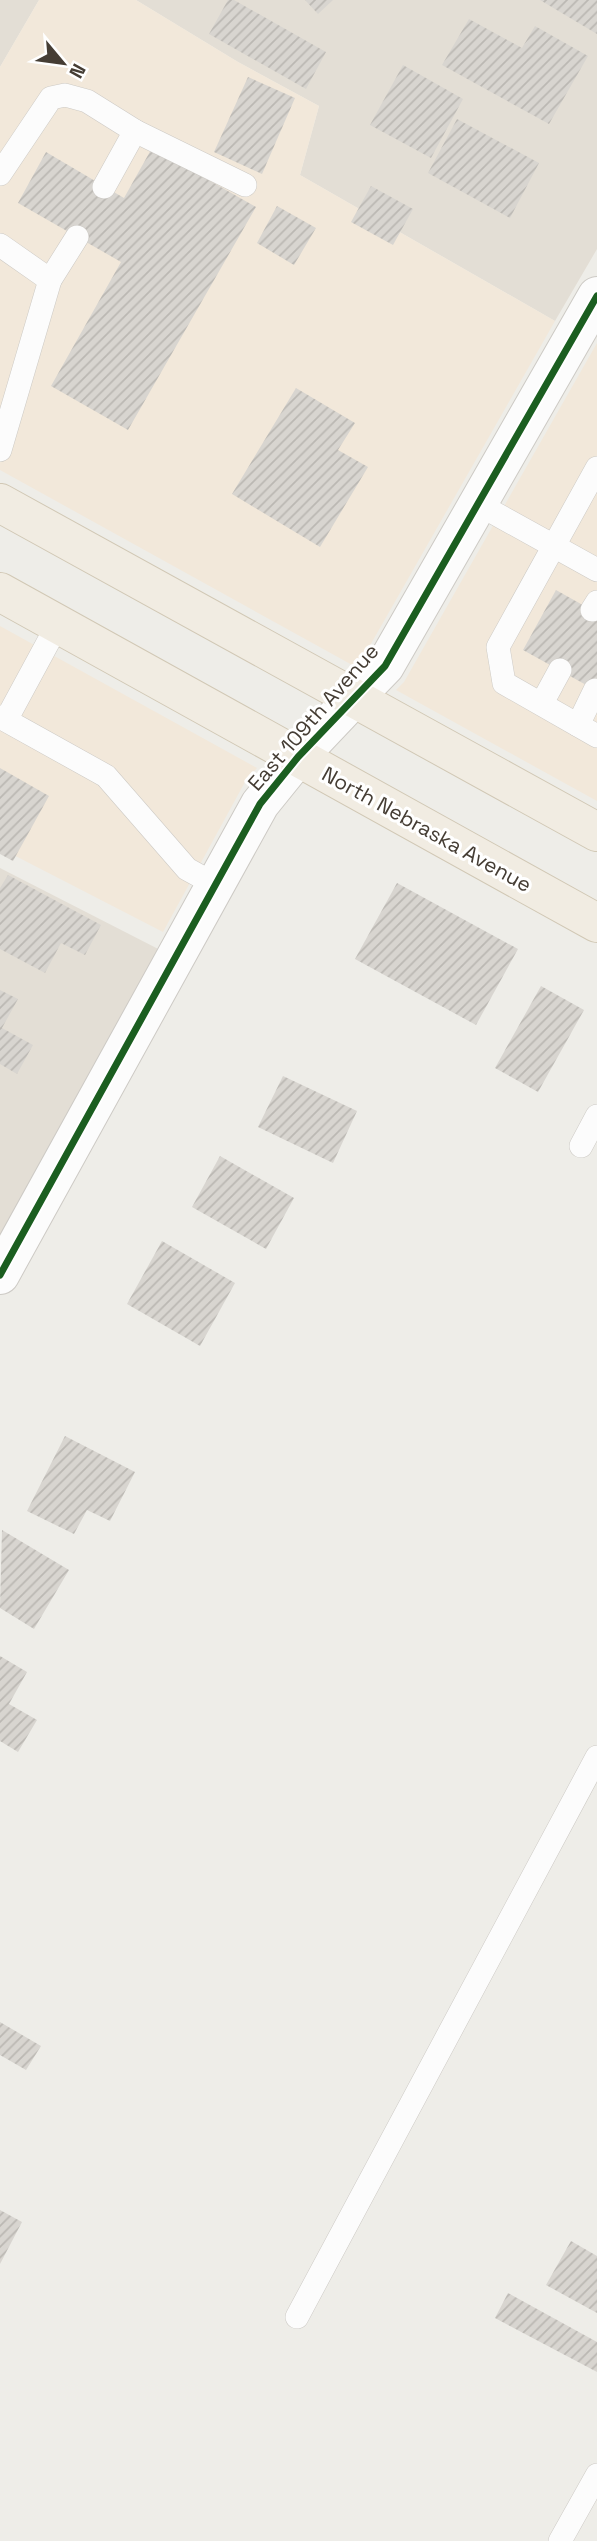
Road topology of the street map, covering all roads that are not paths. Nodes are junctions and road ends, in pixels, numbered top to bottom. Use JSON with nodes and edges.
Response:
{"nodes":[{"id":1,"x":135,"y":131,"type":"junction"},
{"id":2,"x":0,"y":174,"type":"edge"},
{"id":3,"x":245,"y":185,"type":"dead end"},
{"id":4,"x":104,"y":187,"type":"dead end"},
{"id":5,"x":77,"y":237,"type":"dead end"},
{"id":6,"x":0,"y":245,"type":"edge"},
{"id":7,"x":50,"y":280,"type":"junction"},
{"id":8,"x":597,"y":296,"type":"edge"},
{"id":9,"x":0,"y":450,"type":"edge"},
{"id":10,"x":597,"y":468,"type":"edge"},
{"id":11,"x":0,"y":503,"type":"edge"},
{"id":12,"x":478,"y":504,"type":"junction"},
{"id":13,"x":553,"y":546,"type":"junction"},
{"id":14,"x":597,"y":570,"type":"edge"},
{"id":15,"x":0,"y":592,"type":"edge"},
{"id":16,"x":58,"y":624,"type":"junction"},
{"id":17,"x":560,"y":670,"type":"dead end"},
{"id":18,"x":595,"y":690,"type":"dead end"},
{"id":19,"x":354,"y":698,"type":"junction"},
{"id":20,"x":542,"y":703,"type":"junction"},
{"id":21,"x":3,"y":718,"type":"edge"},
{"id":22,"x":587,"y":730,"type":"edge"},
{"id":23,"x":298,"y":757,"type":"junction"},
{"id":24,"x":597,"y":832,"type":"edge"},
{"id":25,"x":216,"y":885,"type":"junction"},
{"id":26,"x":597,"y":923,"type":"edge"},
{"id":27,"x":597,"y":1116,"type":"edge"},
{"id":28,"x":581,"y":1146,"type":"dead end"},
{"id":29,"x":0,"y":1275,"type":"edge"},
{"id":30,"x":597,"y":1757,"type":"edge"},
{"id":31,"x":297,"y":2317,"type":"dead end"},
{"id":32,"x":597,"y":2475,"type":"edge"},
{"id":33,"x":560,"y":2541,"type":"edge"}],
"edges":[{"from":1,"to":2,"type":"lane"},
{"from":1,"to":3,"type":"lane"},
{"from":1,"to":4,"type":"lane"},
{"from":5,"to":7,"type":"lane"},
{"from":6,"to":7,"type":"lane"},
{"from":7,"to":9,"type":"lane"},
{"from":8,"to":12,"type":"street","name":"East 109th Avenue"},
{"from":10,"to":13,"type":"lane"},
{"from":11,"to":19,"type":"main road"},
{"from":12,"to":13,"type":"lane"},
{"from":12,"to":19,"type":"street","name":"East 109th Avenue"},
{"from":13,"to":14,"type":"lane"},
{"from":13,"to":20,"type":"lane"},
{"from":15,"to":16,"type":"main road","name":"North Nebraska Avenue"},
{"from":16,"to":21,"type":"lane"},
{"from":16,"to":23,"type":"main road","name":"North Nebraska Avenue"},
{"from":17,"to":20,"type":"lane"},
{"from":18,"to":22,"type":"lane"},
{"from":19,"to":23,"type":"street","name":"East 109th Avenue"},
{"from":19,"to":24,"type":"main road"},
{"from":20,"to":22,"type":"lane"},
{"from":21,"to":25,"type":"lane"},
{"from":23,"to":25,"type":"street","name":"East 109th Avenue"},
{"from":23,"to":26,"type":"main road","name":"North Nebraska Avenue"},
{"from":25,"to":29,"type":"street","name":"East 109th Avenue"},
{"from":27,"to":28,"type":"lane"},
{"from":30,"to":31,"type":"lane"},
{"from":32,"to":33,"type":"lane"}]}
